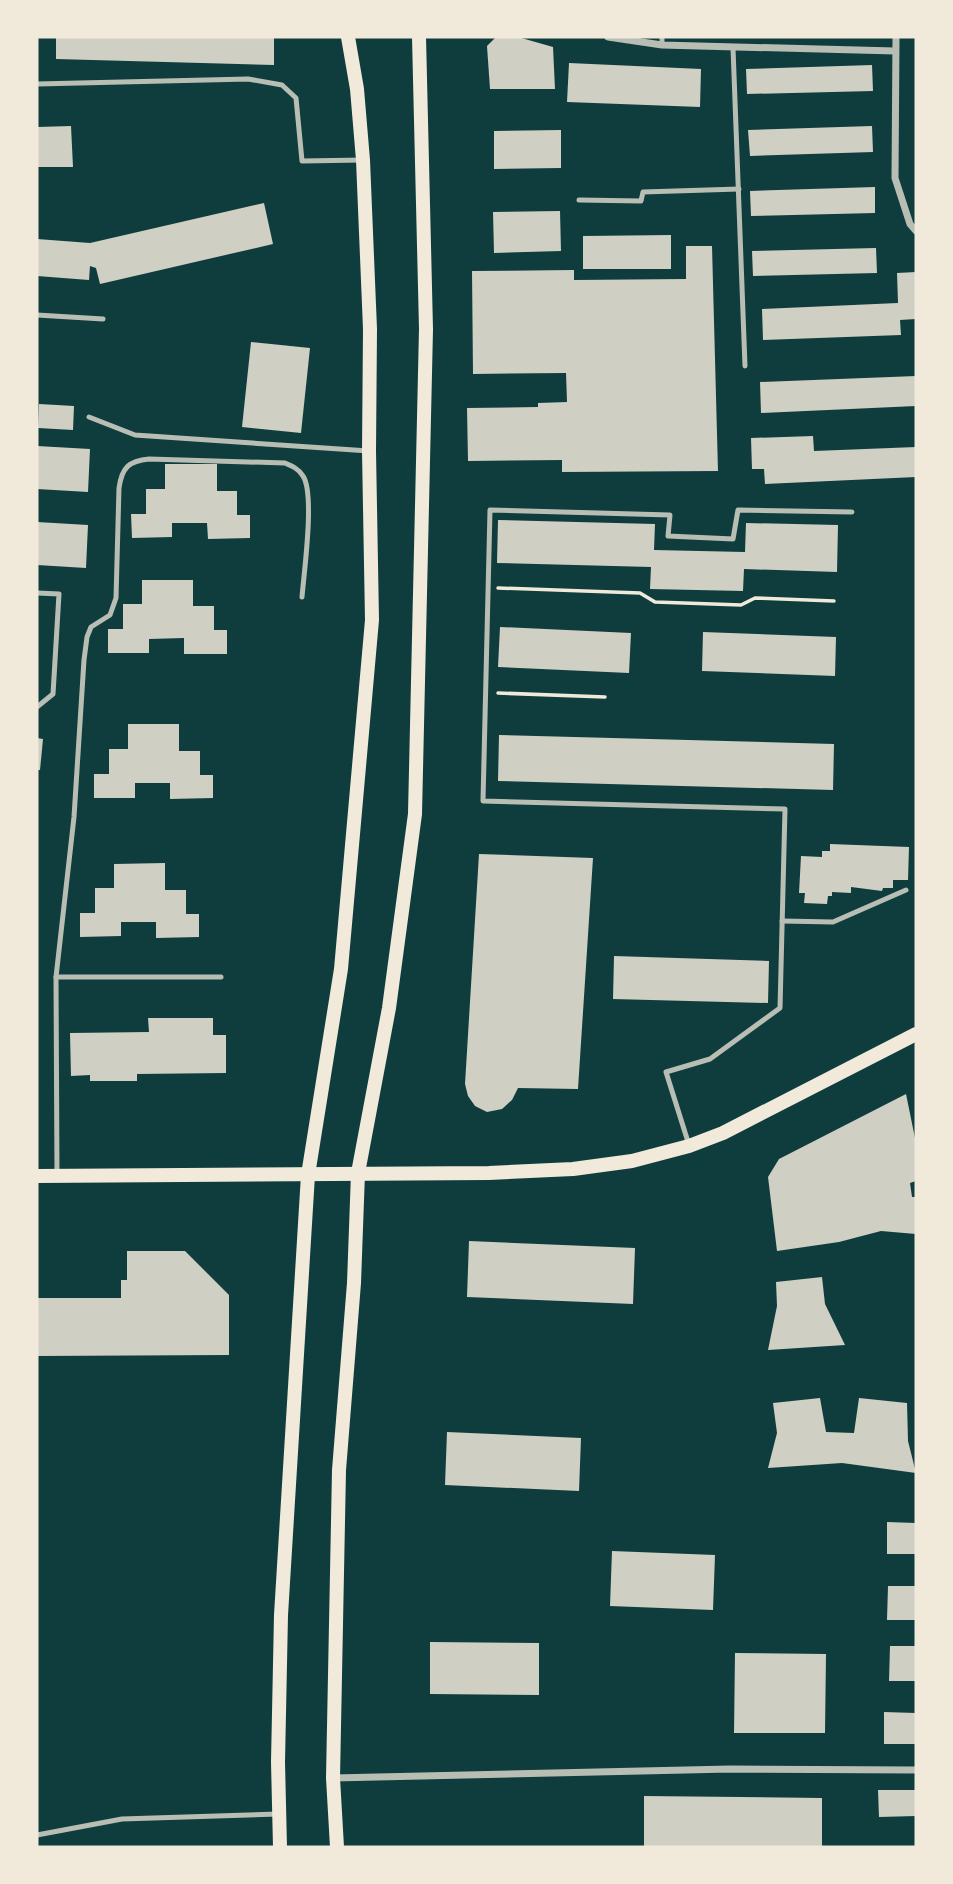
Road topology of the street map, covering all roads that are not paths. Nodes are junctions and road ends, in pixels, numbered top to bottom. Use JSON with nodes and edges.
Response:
{"nodes":[{"id":1,"x":348,"y":37,"type":"edge"},
{"id":2,"x":419,"y":37,"type":"edge"},
{"id":3,"x":608,"y":37,"type":"edge"},
{"id":4,"x":896,"y":37,"type":"edge"},
{"id":5,"x":662,"y":41,"type":"edge"},
{"id":6,"x":733,"y":48,"type":"junction"},
{"id":7,"x":895,"y":51,"type":"junction"},
{"id":8,"x":37,"y":84,"type":"edge"},
{"id":9,"x":363,"y":160,"type":"junction"},
{"id":10,"x":739,"y":189,"type":"junction"},
{"id":11,"x":579,"y":200,"type":"dead end"},
{"id":12,"x":916,"y":231,"type":"edge"},
{"id":13,"x":37,"y":315,"type":"edge"},
{"id":14,"x":103,"y":319,"type":"dead end"},
{"id":15,"x":746,"y":366,"type":"dead end"},
{"id":16,"x":89,"y":417,"type":"dead end"},
{"id":17,"x":369,"y":451,"type":"junction"},
{"id":18,"x":852,"y":512,"type":"dead end"},
{"id":19,"x":37,"y":593,"type":"edge"},
{"id":20,"x":302,"y":597,"type":"dead end"},
{"id":21,"x":37,"y":707,"type":"edge"},
{"id":22,"x":906,"y":890,"type":"dead end"},
{"id":23,"x":782,"y":921,"type":"junction"},
{"id":24,"x":56,"y":977,"type":"junction"},
{"id":25,"x":221,"y":977,"type":"dead end"},
{"id":26,"x":916,"y":1034,"type":"edge"},
{"id":27,"x":689,"y":1146,"type":"junction"},
{"id":28,"x":358,"y":1173,"type":"junction"},
{"id":29,"x":57,"y":1175,"type":"junction"},
{"id":30,"x":307,"y":1175,"type":"junction"},
{"id":31,"x":37,"y":1176,"type":"edge"},
{"id":32,"x":916,"y":1770,"type":"edge"},
{"id":33,"x":333,"y":1778,"type":"junction"},
{"id":34,"x":279,"y":1814,"type":"junction"},
{"id":35,"x":37,"y":1835,"type":"edge"},
{"id":36,"x":280,"y":1847,"type":"edge"},
{"id":37,"x":337,"y":1847,"type":"edge"}],
"edges":[{"from":1,"to":9,"type":"main road"},
{"from":2,"to":28,"type":"main road"},
{"from":3,"to":5,"type":"street"},
{"from":4,"to":7,"type":"street"},
{"from":5,"to":6,"type":"street"},
{"from":6,"to":7,"type":"street"},
{"from":6,"to":10,"type":"lane"},
{"from":7,"to":12,"type":"street"},
{"from":8,"to":9,"type":"lane"},
{"from":9,"to":17,"type":"main road"},
{"from":10,"to":11,"type":"lane"},
{"from":10,"to":15,"type":"lane"},
{"from":13,"to":14,"type":"lane"},
{"from":16,"to":17,"type":"lane"},
{"from":17,"to":30,"type":"main road"},
{"from":18,"to":23,"type":"lane"},
{"from":19,"to":21,"type":"lane"},
{"from":20,"to":24,"type":"lane"},
{"from":22,"to":23,"type":"lane"},
{"from":23,"to":27,"type":"lane"},
{"from":24,"to":25,"type":"lane"},
{"from":24,"to":29,"type":"lane"},
{"from":26,"to":27,"type":"main road"},
{"from":27,"to":28,"type":"main road"},
{"from":28,"to":30,"type":"main road"},
{"from":28,"to":33,"type":"main road"},
{"from":29,"to":30,"type":"main road"},
{"from":29,"to":31,"type":"main road"},
{"from":30,"to":34,"type":"main road"},
{"from":32,"to":33,"type":"street"},
{"from":33,"to":37,"type":"main road"},
{"from":34,"to":35,"type":"lane"},
{"from":34,"to":36,"type":"main road"}]}
